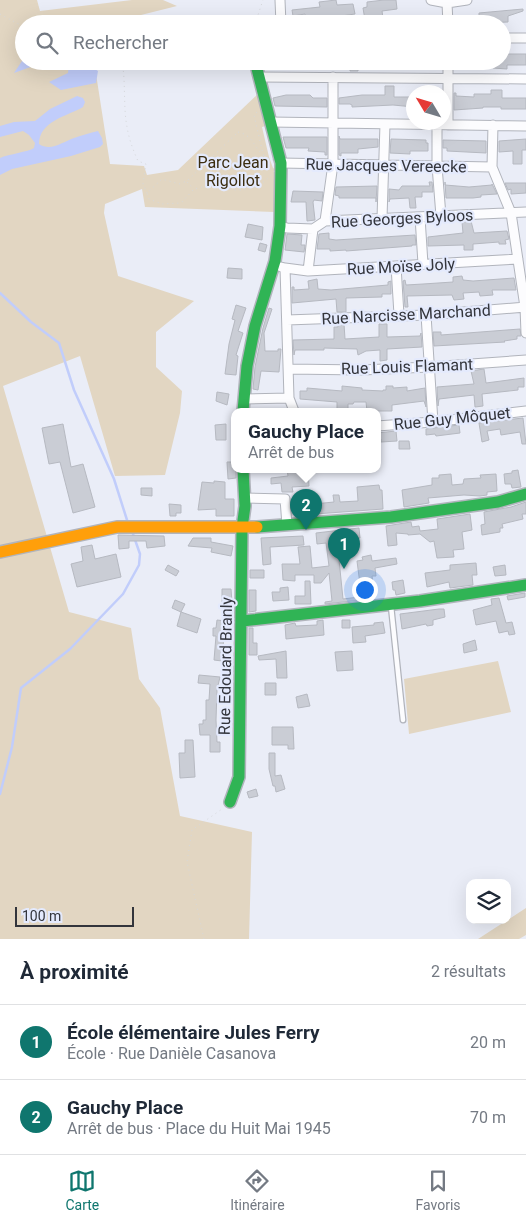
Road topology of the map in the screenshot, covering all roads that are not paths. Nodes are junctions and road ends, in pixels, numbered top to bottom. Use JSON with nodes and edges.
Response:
{"nodes":[{"id":1,"x":280,"y":0,"type":"edge"},
{"id":2,"x":431,"y":0,"type":"edge"},
{"id":3,"x":467,"y":0,"type":"edge"},
{"id":4,"x":447,"y":3,"type":"junction"},
{"id":5,"x":281,"y":15,"type":"edge"},
{"id":6,"x":448,"y":15,"type":"edge"},
{"id":7,"x":511,"y":38,"type":"edge"},
{"id":8,"x":526,"y":38,"type":"edge"},
{"id":9,"x":258,"y":70,"type":"edge"},
{"id":10,"x":448,"y":70,"type":"edge"},
{"id":11,"x":259,"y":77,"type":"junction"},
{"id":12,"x":333,"y":77,"type":"junction"},
{"id":13,"x":448,"y":78,"type":"junction"},
{"id":14,"x":526,"y":79,"type":"edge"},
{"id":15,"x":448,"y":85,"type":"edge"},
{"id":16,"x":271,"y":122,"type":"junction"},
{"id":17,"x":333,"y":123,"type":"junction"},
{"id":18,"x":385,"y":124,"type":"junction"},
{"id":19,"x":406,"y":124,"type":"edge"},
{"id":20,"x":451,"y":124,"type":"edge"},
{"id":21,"x":493,"y":125,"type":"junction"},
{"id":22,"x":526,"y":126,"type":"edge"},
{"id":23,"x":437,"y":130,"type":"edge"},
{"id":24,"x":281,"y":163,"type":"junction"},
{"id":25,"x":333,"y":164,"type":"junction"},
{"id":26,"x":384,"y":165,"type":"junction"},
{"id":27,"x":437,"y":166,"type":"junction"},
{"id":28,"x":492,"y":167,"type":"junction"},
{"id":29,"x":526,"y":212,"type":"edge"},
{"id":30,"x":511,"y":213,"type":"junction"},
{"id":31,"x":441,"y":216,"type":"junction"},
{"id":32,"x":420,"y":217,"type":"junction"},
{"id":33,"x":382,"y":218,"type":"junction"},
{"id":34,"x":325,"y":221,"type":"junction"},
{"id":35,"x":280,"y":226,"type":"junction"},
{"id":36,"x":313,"y":229,"type":"junction"},
{"id":37,"x":518,"y":259,"type":"junction"},
{"id":38,"x":423,"y":264,"type":"junction"},
{"id":39,"x":279,"y":266,"type":"junction"},
{"id":40,"x":396,"y":266,"type":"junction"},
{"id":41,"x":308,"y":272,"type":"junction"},
{"id":42,"x":526,"y":307,"type":"edge"},
{"id":43,"x":399,"y":315,"type":"junction"},
{"id":44,"x":426,"y":315,"type":"junction"},
{"id":45,"x":287,"y":320,"type":"junction"},
{"id":46,"x":526,"y":333,"type":"edge"},
{"id":47,"x":526,"y":360,"type":"edge"},
{"id":48,"x":430,"y":367,"type":"junction"},
{"id":49,"x":289,"y":369,"type":"junction"},
{"id":50,"x":289,"y":398,"type":"junction"},
{"id":51,"x":244,"y":399,"type":"junction"},
{"id":52,"x":243,"y":408,"type":"edge"},
{"id":53,"x":293,"y":408,"type":"edge"},
{"id":54,"x":526,"y":411,"type":"edge"},
{"id":55,"x":433,"y":422,"type":"junction"},
{"id":56,"x":381,"y":426,"type":"edge"},
{"id":57,"x":243,"y":473,"type":"edge"},
{"id":58,"x":526,"y":494,"type":"edge"},
{"id":59,"x":244,"y":498,"type":"junction"},
{"id":60,"x":288,"y":525,"type":"junction"},
{"id":61,"x":242,"y":528,"type":"junction"},
{"id":62,"x":0,"y":552,"type":"edge"},
{"id":63,"x":526,"y":584,"type":"edge"},
{"id":64,"x":390,"y":605,"type":"junction"},
{"id":65,"x":242,"y":621,"type":"junction"},
{"id":66,"x":403,"y":720,"type":"dead end"},
{"id":67,"x":230,"y":802,"type":"road end"}],
"edges":[{"from":1,"to":5,"type":"street"},
{"from":2,"to":4,"type":"street"},
{"from":3,"to":4,"type":"street"},
{"from":4,"to":6,"type":"street"},
{"from":7,"to":8,"type":"street"},
{"from":9,"to":11,"type":"street"},
{"from":10,"to":13,"type":"street"},
{"from":11,"to":12,"type":"street"},
{"from":11,"to":16,"type":"street"},
{"from":12,"to":13,"type":"street"},
{"from":12,"to":17,"type":"street"},
{"from":13,"to":14,"type":"street"},
{"from":13,"to":15,"type":"street"},
{"from":16,"to":17,"type":"street"},
{"from":16,"to":24,"type":"street"},
{"from":17,"to":18,"type":"street"},
{"from":17,"to":25,"type":"street"},
{"from":18,"to":19,"type":"street"},
{"from":18,"to":26,"type":"street"},
{"from":20,"to":21,"type":"street"},
{"from":21,"to":22,"type":"street"},
{"from":21,"to":28,"type":"street"},
{"from":23,"to":27,"type":"street"},
{"from":24,"to":25,"type":"street","name":"Rue Jacques Vereecke"},
{"from":24,"to":35,"type":"street"},
{"from":25,"to":26,"type":"street","name":"Rue Jacques Vereecke"},
{"from":25,"to":34,"type":"street"},
{"from":26,"to":27,"type":"street","name":"Rue Jacques Vereecke"},
{"from":26,"to":33,"type":"street"},
{"from":27,"to":28,"type":"street","name":"Rue Jacques Vereecke"},
{"from":27,"to":31,"type":"street"},
{"from":28,"to":30,"type":"street"},
{"from":29,"to":30,"type":"street","name":"Rue Georges Byloos"},
{"from":30,"to":31,"type":"street","name":"Rue Georges Byloos"},
{"from":30,"to":37,"type":"street"},
{"from":31,"to":32,"type":"street","name":"Rue Georges Byloos"},
{"from":32,"to":33,"type":"street","name":"Rue Georges Byloos"},
{"from":32,"to":38,"type":"street"},
{"from":33,"to":34,"type":"street","name":"Rue Georges Byloos"},
{"from":34,"to":36,"type":"street","name":"Rue Georges Byloos"},
{"from":35,"to":36,"type":"street","name":"Rue Georges Byloos"},
{"from":35,"to":39,"type":"street"},
{"from":36,"to":41,"type":"street"},
{"from":37,"to":38,"type":"street","name":"Rue Moïse Joly"},
{"from":37,"to":42,"type":"street"},
{"from":38,"to":40,"type":"street","name":"Rue Moïse Joly"},
{"from":39,"to":41,"type":"street","name":"Rue Moïse Joly"},
{"from":39,"to":45,"type":"street"},
{"from":39,"to":51,"type":"street"},
{"from":40,"to":41,"type":"street","name":"Rue Moïse Joly"},
{"from":40,"to":43,"type":"street"},
{"from":42,"to":44,"type":"street","name":"Rue Narcisse Marchand"},
{"from":42,"to":46,"type":"street"},
{"from":43,"to":44,"type":"street","name":"Rue Narcisse Marchand"},
{"from":43,"to":45,"type":"street","name":"Rue Narcisse Marchand"},
{"from":44,"to":48,"type":"street"},
{"from":45,"to":49,"type":"street"},
{"from":47,"to":48,"type":"street","name":"Rue Louis Flamant"},
{"from":48,"to":49,"type":"street","name":"Rue Louis Flamant"},
{"from":48,"to":55,"type":"street"},
{"from":49,"to":50,"type":"street"},
{"from":50,"to":51,"type":"street"},
{"from":50,"to":53,"type":"street"},
{"from":51,"to":52,"type":"street"},
{"from":54,"to":55,"type":"street","name":"Rue Guy Môquet"},
{"from":55,"to":56,"type":"street","name":"Rue Guy Môquet"},
{"from":57,"to":59,"type":"street","name":"Rue Edouard Branly"},
{"from":58,"to":60,"type":"street"},
{"from":59,"to":60,"type":"street"},
{"from":59,"to":61,"type":"street","name":"Rue Edouard Branly"},
{"from":60,"to":61,"type":"street"},
{"from":61,"to":62,"type":"street"},
{"from":61,"to":65,"type":"street","name":"Rue Edouard Branly"},
{"from":63,"to":64,"type":"street"},
{"from":64,"to":65,"type":"street"},
{"from":64,"to":66,"type":"lane"},
{"from":65,"to":67,"type":"street","name":"Rue Edouard Branly"}]}
